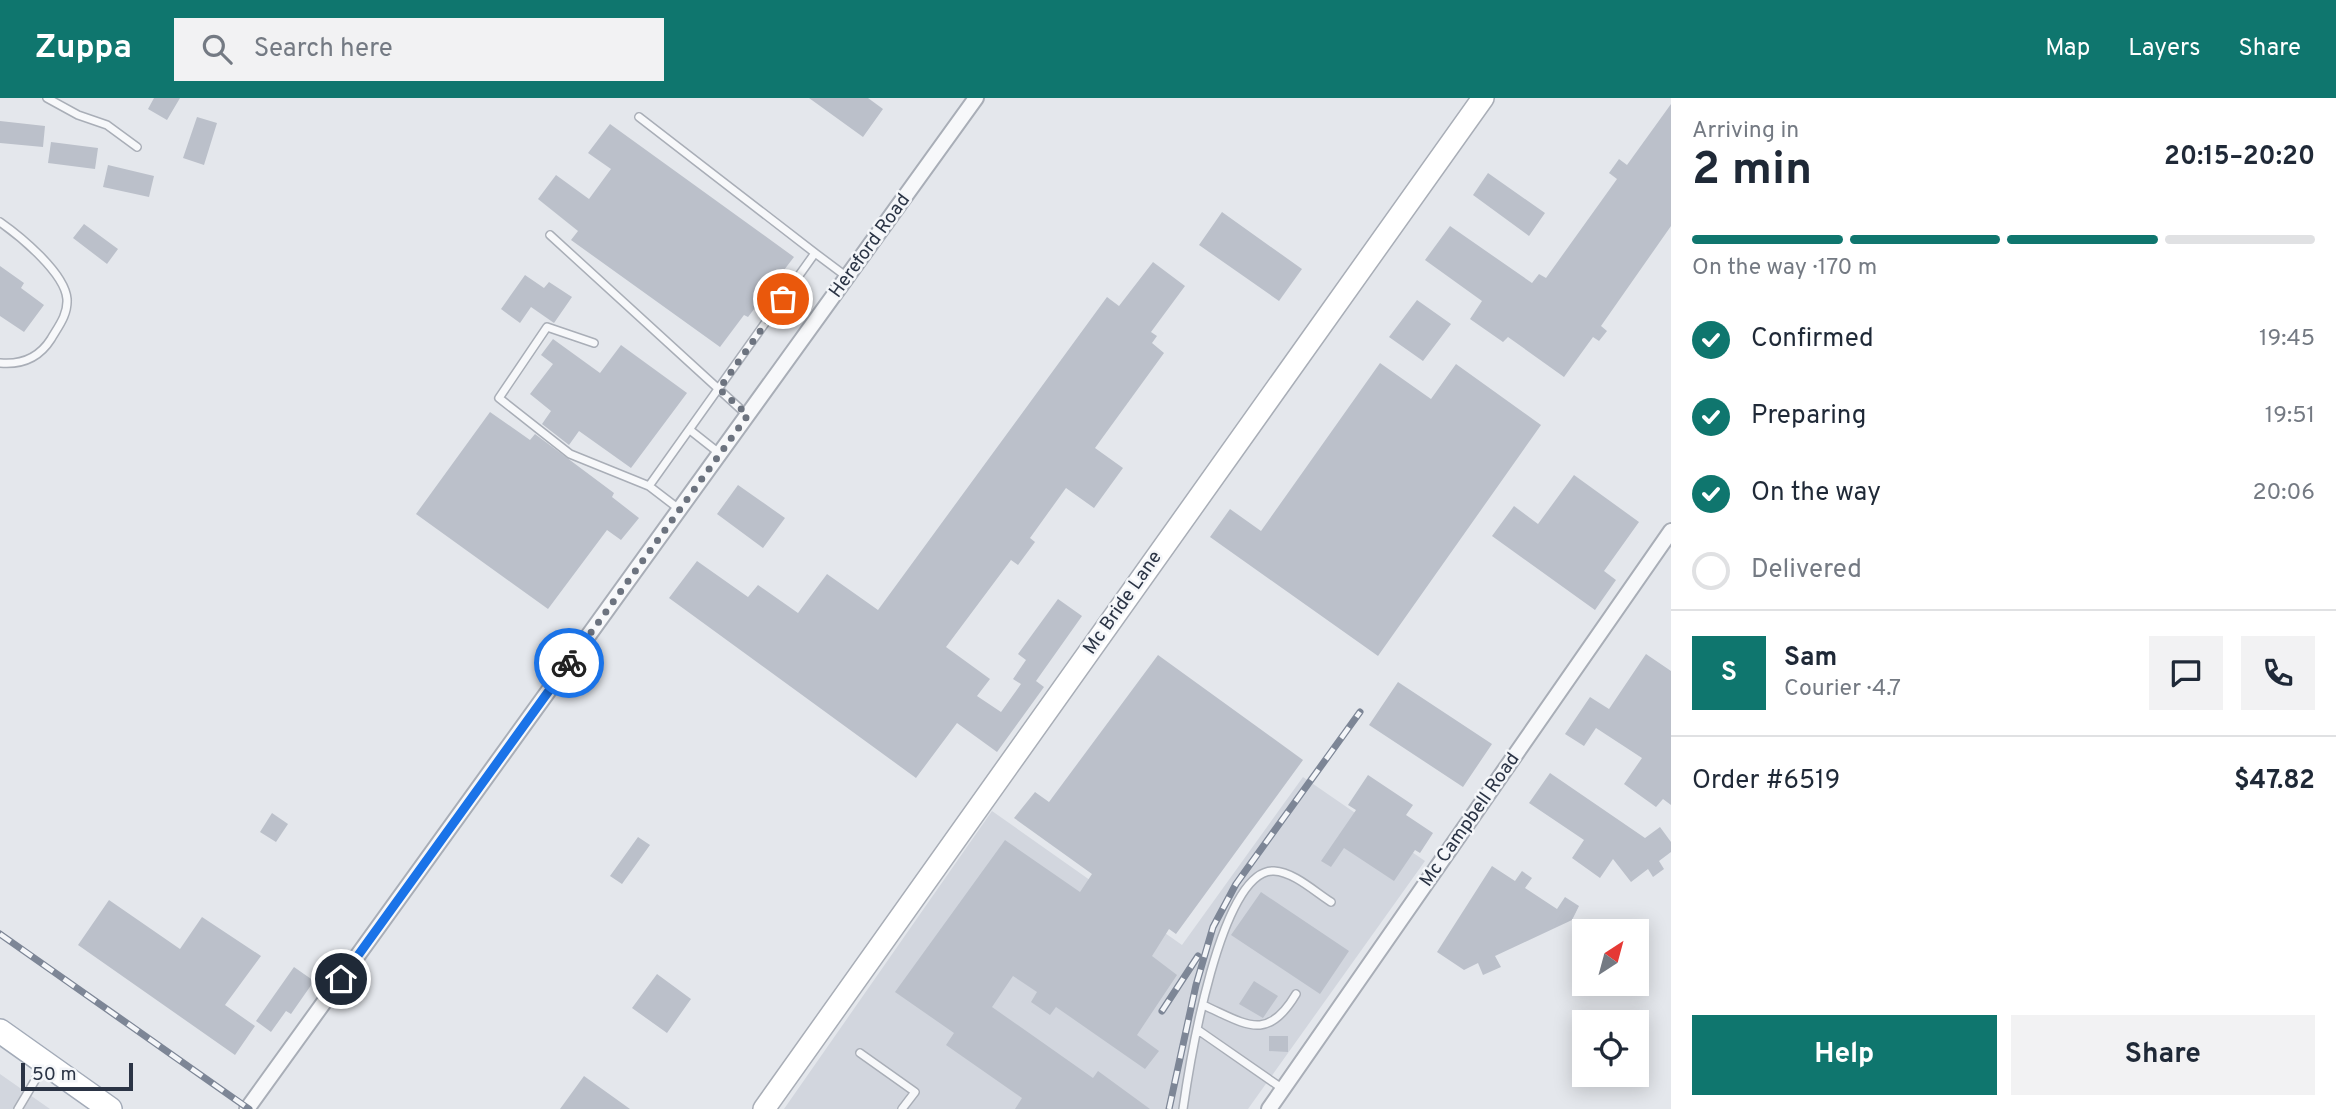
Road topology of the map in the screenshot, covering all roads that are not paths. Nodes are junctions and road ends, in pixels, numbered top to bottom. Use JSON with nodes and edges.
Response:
{"nodes":[{"id":1,"x":47,"y":98,"type":"edge"},
{"id":2,"x":976,"y":98,"type":"edge"},
{"id":3,"x":1483,"y":98,"type":"edge"},
{"id":4,"x":639,"y":117,"type":"dead end"},
{"id":5,"x":137,"y":147,"type":"dead end"},
{"id":6,"x":0,"y":222,"type":"edge"},
{"id":7,"x":550,"y":235,"type":"dead end"},
{"id":8,"x":816,"y":253,"type":"junction"},
{"id":9,"x":847,"y":277,"type":"junction"},
{"id":10,"x":594,"y":344,"type":"dead end"},
{"id":11,"x":0,"y":363,"type":"edge"},
{"id":12,"x":719,"y":389,"type":"junction"},
{"id":13,"x":748,"y":415,"type":"junction"},
{"id":14,"x":690,"y":430,"type":"junction"},
{"id":15,"x":720,"y":454,"type":"junction"},
{"id":16,"x":649,"y":486,"type":"junction"},
{"id":17,"x":680,"y":509,"type":"junction"},
{"id":18,"x":1671,"y":531,"type":"edge"},
{"id":19,"x":1331,"y":902,"type":"dead end"},
{"id":20,"x":1296,"y":994,"type":"dead end"},
{"id":21,"x":1203,"y":1005,"type":"junction"},
{"id":22,"x":1198,"y":1030,"type":"junction"},
{"id":23,"x":0,"y":1031,"type":"edge"},
{"id":24,"x":860,"y":1053,"type":"dead end"},
{"id":25,"x":45,"y":1063,"type":"junction"},
{"id":26,"x":1283,"y":1089,"type":"junction"},
{"id":27,"x":18,"y":1109,"type":"edge"},
{"id":28,"x":110,"y":1109,"type":"edge"},
{"id":29,"x":247,"y":1109,"type":"edge"},
{"id":30,"x":764,"y":1109,"type":"edge"},
{"id":31,"x":902,"y":1109,"type":"edge"},
{"id":32,"x":1183,"y":1109,"type":"edge"},
{"id":33,"x":1269,"y":1109,"type":"edge"}],
"edges":[{"from":1,"to":5,"type":"lane"},
{"from":2,"to":9,"type":"street","name":"Hereford Road"},
{"from":3,"to":30,"type":"street","name":"Mc Bride Lane"},
{"from":4,"to":8,"type":"lane"},
{"from":6,"to":11,"type":"lane"},
{"from":7,"to":12,"type":"lane"},
{"from":8,"to":9,"type":"lane"},
{"from":8,"to":12,"type":"lane"},
{"from":9,"to":13,"type":"street","name":"Hereford Road"},
{"from":10,"to":16,"type":"lane"},
{"from":12,"to":13,"type":"lane"},
{"from":12,"to":14,"type":"lane"},
{"from":13,"to":15,"type":"street","name":"Hereford Road"},
{"from":14,"to":15,"type":"lane"},
{"from":14,"to":16,"type":"lane"},
{"from":15,"to":17,"type":"street","name":"Hereford Road"},
{"from":16,"to":17,"type":"lane"},
{"from":17,"to":29,"type":"street","name":"Hereford Road"},
{"from":18,"to":26,"type":"street","name":"Mc Campbell Road"},
{"from":19,"to":21,"type":"lane"},
{"from":20,"to":21,"type":"lane"},
{"from":21,"to":22,"type":"lane"},
{"from":22,"to":26,"type":"lane"},
{"from":22,"to":32,"type":"lane"},
{"from":23,"to":25,"type":"main road"},
{"from":24,"to":31,"type":"lane"},
{"from":25,"to":27,"type":"lane"},
{"from":25,"to":28,"type":"main road"},
{"from":26,"to":33,"type":"street","name":"Mc Campbell Road"}]}
